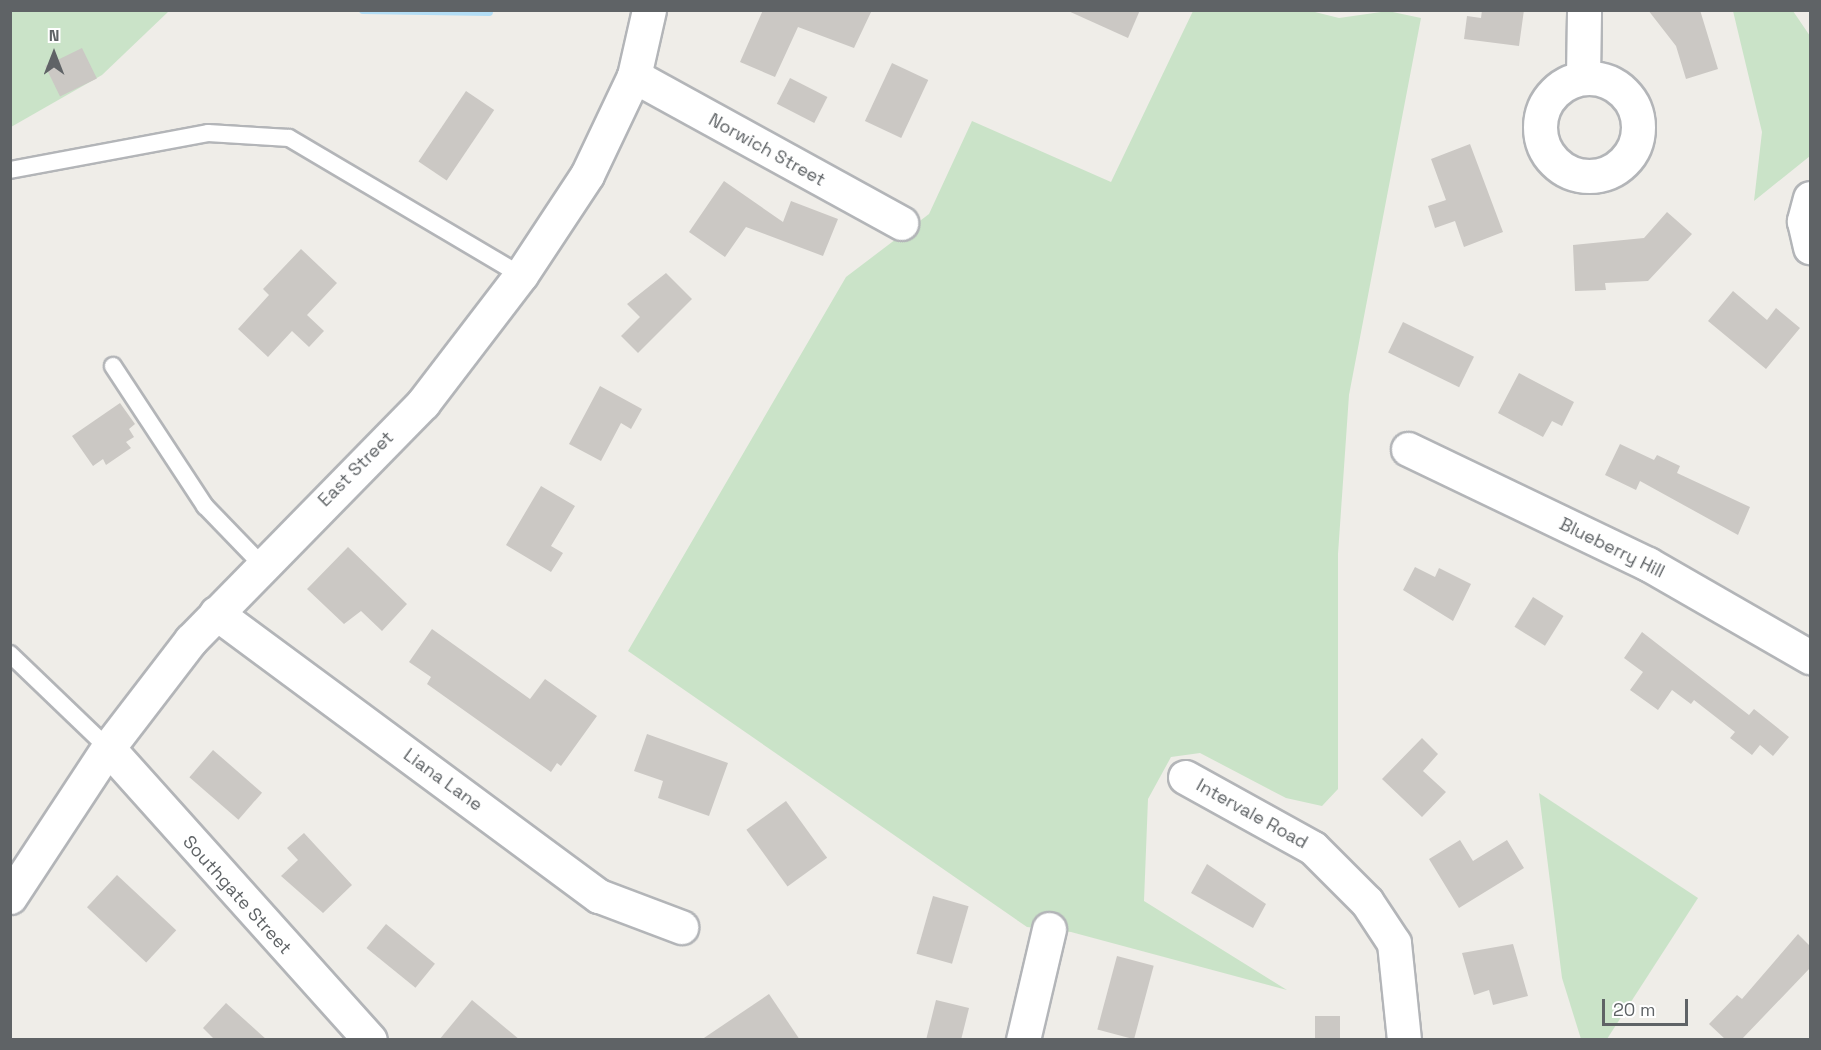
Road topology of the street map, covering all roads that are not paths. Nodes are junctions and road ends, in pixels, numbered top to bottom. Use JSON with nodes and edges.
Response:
{"nodes":[{"id":1,"x":649,"y":10,"type":"edge"},
{"id":2,"x":1584,"y":10,"type":"edge"},
{"id":3,"x":634,"y":76,"type":"junction"},
{"id":4,"x":1583,"y":77,"type":"dead end"},
{"id":5,"x":10,"y":171,"type":"edge"},
{"id":6,"x":1810,"y":198,"type":"edge"},
{"id":7,"x":901,"y":223,"type":"dead end"},
{"id":8,"x":1810,"y":248,"type":"edge"},
{"id":9,"x":521,"y":275,"type":"junction"},
{"id":10,"x":113,"y":366,"type":"dead end"},
{"id":11,"x":1408,"y":449,"type":"dead end"},
{"id":12,"x":261,"y":564,"type":"junction"},
{"id":13,"x":216,"y":613,"type":"junction"},
{"id":14,"x":10,"y":654,"type":"edge"},
{"id":15,"x":1810,"y":657,"type":"edge"},
{"id":16,"x":108,"y":748,"type":"junction"},
{"id":17,"x":1185,"y":777,"type":"dead end"},
{"id":18,"x":10,"y":897,"type":"edge"},
{"id":19,"x":681,"y":927,"type":"dead end"},
{"id":20,"x":1049,"y":929,"type":"dead end"},
{"id":21,"x":370,"y":1040,"type":"edge"},
{"id":22,"x":1023,"y":1040,"type":"edge"},
{"id":23,"x":1404,"y":1040,"type":"edge"}],
"edges":[{"from":1,"to":3,"type":"street","name":"East Street"},
{"from":2,"to":4,"type":"street"},
{"from":3,"to":7,"type":"street","name":"Norwich Street"},
{"from":3,"to":9,"type":"street","name":"East Street"},
{"from":5,"to":9,"type":"lane"},
{"from":6,"to":8,"type":"street"},
{"from":9,"to":12,"type":"street","name":"East Street"},
{"from":10,"to":12,"type":"lane"},
{"from":11,"to":15,"type":"street","name":"Blueberry Hill"},
{"from":12,"to":13,"type":"street","name":"East Street"},
{"from":13,"to":16,"type":"street","name":"East Street"},
{"from":13,"to":19,"type":"street","name":"Liana Lane"},
{"from":14,"to":16,"type":"lane"},
{"from":16,"to":18,"type":"street","name":"East Street"},
{"from":16,"to":21,"type":"street","name":"Southgate Street"},
{"from":17,"to":23,"type":"street","name":"Intervale Road"},
{"from":20,"to":22,"type":"street"}]}
